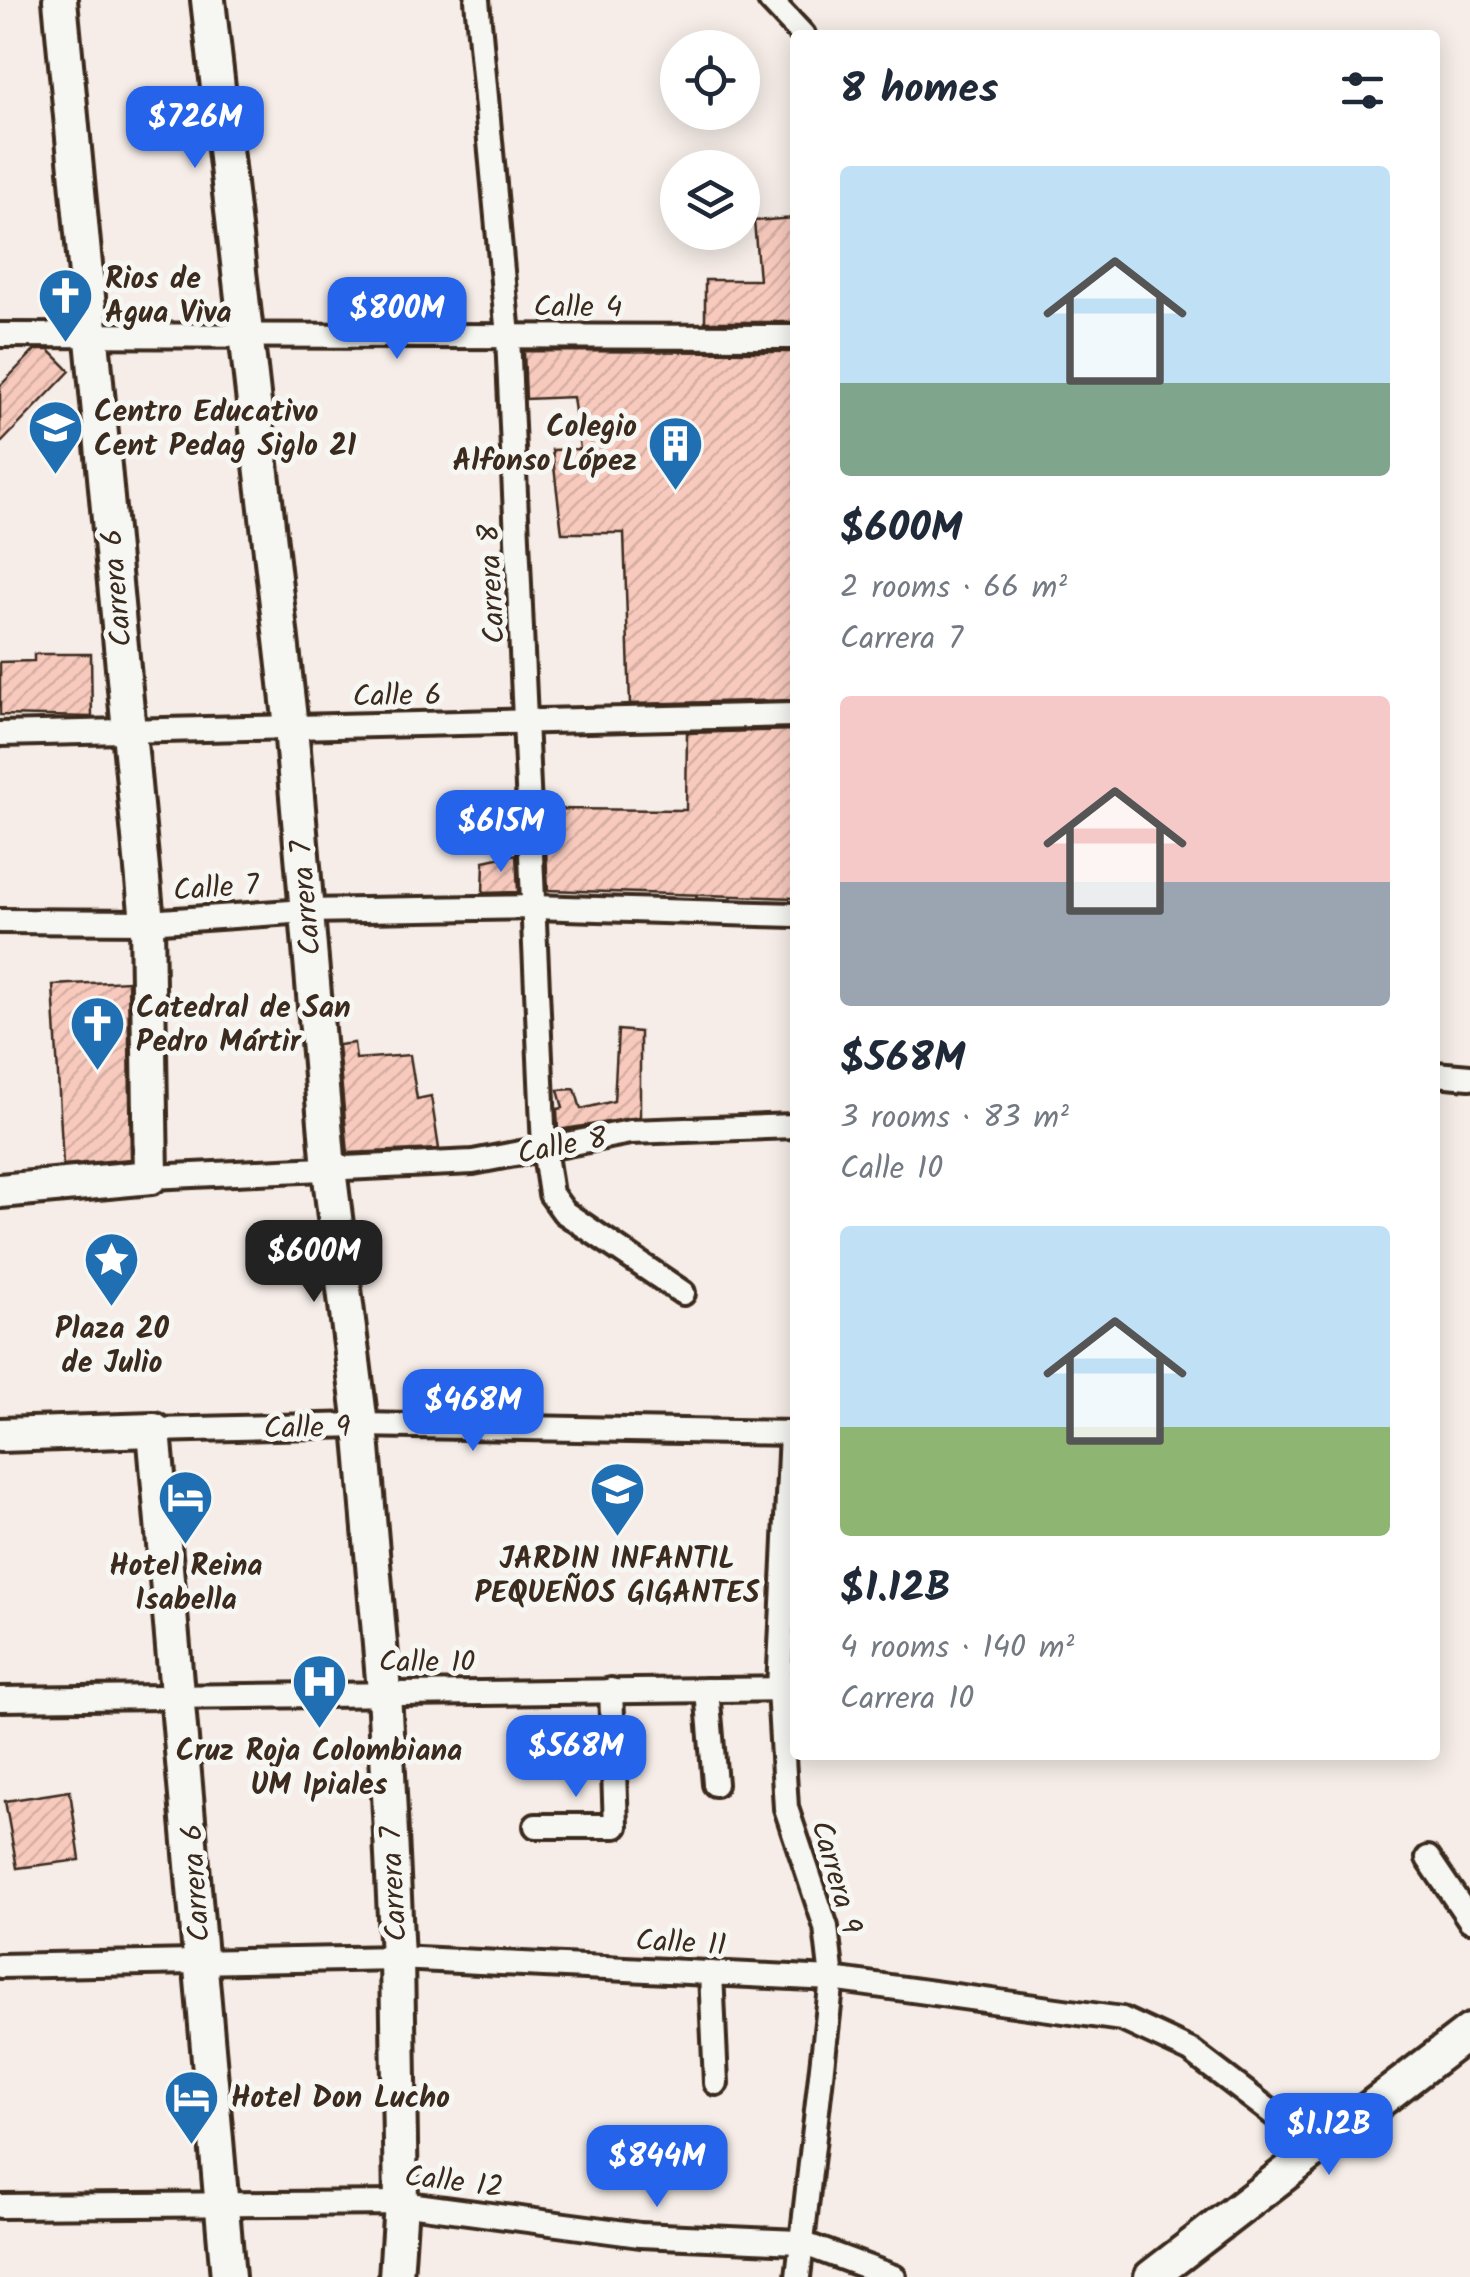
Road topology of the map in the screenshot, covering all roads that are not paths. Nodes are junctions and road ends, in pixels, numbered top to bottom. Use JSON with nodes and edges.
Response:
{"nodes":[{"id":1,"x":60,"y":0,"type":"edge"},
{"id":2,"x":208,"y":0,"type":"edge"},
{"id":3,"x":477,"y":0,"type":"edge"},
{"id":4,"x":770,"y":0,"type":"edge"},
{"id":5,"x":798,"y":30,"type":"edge"},
{"id":6,"x":0,"y":335,"type":"edge"},
{"id":7,"x":92,"y":335,"type":"junction"},
{"id":8,"x":244,"y":335,"type":"junction"},
{"id":9,"x":508,"y":336,"type":"junction"},
{"id":10,"x":790,"y":337,"type":"edge"},
{"id":11,"x":790,"y":715,"type":"edge"},
{"id":12,"x":528,"y":722,"type":"junction"},
{"id":13,"x":290,"y":727,"type":"junction"},
{"id":14,"x":129,"y":731,"type":"junction"},
{"id":15,"x":0,"y":734,"type":"edge"},
{"id":16,"x":533,"y":907,"type":"junction"},
{"id":17,"x":306,"y":911,"type":"junction"},
{"id":18,"x":790,"y":914,"type":"edge"},
{"id":19,"x":0,"y":921,"type":"edge"},
{"id":20,"x":147,"y":922,"type":"junction"},
{"id":21,"x":1440,"y":1074,"type":"edge"},
{"id":22,"x":1470,"y":1077,"type":"edge"},
{"id":23,"x":790,"y":1126,"type":"edge"},
{"id":24,"x":546,"y":1158,"type":"junction"},
{"id":25,"x":329,"y":1169,"type":"junction"},
{"id":26,"x":151,"y":1178,"type":"junction"},
{"id":27,"x":0,"y":1191,"type":"edge"},
{"id":28,"x":683,"y":1293,"type":"dead end"},
{"id":29,"x":360,"y":1426,"type":"junction"},
{"id":30,"x":154,"y":1430,"type":"junction"},
{"id":31,"x":790,"y":1433,"type":"edge"},
{"id":32,"x":0,"y":1435,"type":"edge"},
{"id":33,"x":790,"y":1561,"type":"edge"},
{"id":34,"x":787,"y":1689,"type":"edge"},
{"id":35,"x":611,"y":1690,"type":"junction"},
{"id":36,"x":707,"y":1690,"type":"junction"},
{"id":37,"x":384,"y":1691,"type":"junction"},
{"id":38,"x":181,"y":1696,"type":"junction"},
{"id":39,"x":0,"y":1699,"type":"edge"},
{"id":40,"x":716,"y":1784,"type":"dead end"},
{"id":41,"x":536,"y":1826,"type":"dead end"},
{"id":42,"x":1428,"y":1858,"type":"dead end"},
{"id":43,"x":1469,"y":1917,"type":"edge"},
{"id":44,"x":397,"y":1958,"type":"junction"},
{"id":45,"x":200,"y":1959,"type":"junction"},
{"id":46,"x":0,"y":1966,"type":"edge"},
{"id":47,"x":710,"y":1974,"type":"junction"},
{"id":48,"x":832,"y":1980,"type":"junction"},
{"id":49,"x":1470,"y":2031,"type":"edge"},
{"id":50,"x":716,"y":2083,"type":"dead end"},
{"id":51,"x":1317,"y":2147,"type":"junction"},
{"id":52,"x":401,"y":2203,"type":"junction"},
{"id":53,"x":0,"y":2206,"type":"edge"},
{"id":54,"x":222,"y":2208,"type":"junction"},
{"id":55,"x":799,"y":2242,"type":"junction"},
{"id":56,"x":228,"y":2277,"type":"edge"},
{"id":57,"x":396,"y":2277,"type":"edge"},
{"id":58,"x":798,"y":2277,"type":"edge"},
{"id":59,"x":894,"y":2277,"type":"edge"},
{"id":60,"x":1151,"y":2277,"type":"edge"}],
"edges":[{"from":1,"to":7,"type":"main road","name":"Carrera 6"},
{"from":2,"to":8,"type":"main road","name":"Carrera 7"},
{"from":3,"to":9,"type":"street","name":"Carrera 8"},
{"from":4,"to":5,"type":"street"},
{"from":6,"to":7,"type":"street","name":"Calle 4"},
{"from":7,"to":8,"type":"street","name":"Calle 4"},
{"from":7,"to":14,"type":"main road","name":"Carrera 6"},
{"from":8,"to":9,"type":"street","name":"Calle 4"},
{"from":8,"to":13,"type":"main road","name":"Carrera 7"},
{"from":9,"to":10,"type":"street","name":"Calle 4"},
{"from":9,"to":12,"type":"street","name":"Carrera 8"},
{"from":11,"to":12,"type":"street","name":"Calle 6"},
{"from":12,"to":13,"type":"street","name":"Calle 6"},
{"from":12,"to":16,"type":"street","name":"Carrera 8"},
{"from":13,"to":14,"type":"street","name":"Calle 6"},
{"from":13,"to":17,"type":"main road","name":"Carrera 7"},
{"from":14,"to":15,"type":"street","name":"Calle 6"},
{"from":14,"to":20,"type":"main road","name":"Carrera 6"},
{"from":16,"to":17,"type":"street","name":"Calle 7"},
{"from":16,"to":18,"type":"street","name":"Calle 7"},
{"from":16,"to":24,"type":"street","name":"Carrera 8"},
{"from":17,"to":20,"type":"street","name":"Calle 7"},
{"from":17,"to":25,"type":"main road","name":"Carrera 7"},
{"from":19,"to":20,"type":"street","name":"Calle 7"},
{"from":20,"to":26,"type":"main road","name":"Carrera 6"},
{"from":21,"to":22,"type":"street"},
{"from":23,"to":24,"type":"street","name":"Calle 8"},
{"from":24,"to":25,"type":"street","name":"Calle 8"},
{"from":24,"to":28,"type":"street","name":"Carrera 8"},
{"from":25,"to":26,"type":"street","name":"Calle 8"},
{"from":25,"to":29,"type":"main road","name":"Carrera 7"},
{"from":26,"to":27,"type":"main road"},
{"from":29,"to":30,"type":"street","name":"Calle 9"},
{"from":29,"to":31,"type":"street","name":"Calle 9"},
{"from":29,"to":37,"type":"main road","name":"Carrera 7"},
{"from":30,"to":32,"type":"main road","name":"Calle 9"},
{"from":30,"to":38,"type":"main road","name":"Carrera 6"},
{"from":33,"to":34,"type":"street","name":"Carrera 9"},
{"from":34,"to":36,"type":"street","name":"Calle 10"},
{"from":34,"to":48,"type":"street","name":"Carrera 9"},
{"from":35,"to":36,"type":"street","name":"Calle 10"},
{"from":35,"to":37,"type":"street","name":"Calle 10"},
{"from":35,"to":41,"type":"street"},
{"from":36,"to":40,"type":"street"},
{"from":37,"to":38,"type":"street","name":"Calle 10"},
{"from":37,"to":44,"type":"main road","name":"Carrera 7"},
{"from":38,"to":39,"type":"street","name":"Calle 10"},
{"from":38,"to":45,"type":"main road","name":"Carrera 6"},
{"from":42,"to":43,"type":"street"},
{"from":44,"to":45,"type":"street","name":"Calle 11"},
{"from":44,"to":47,"type":"street","name":"Calle 11"},
{"from":44,"to":52,"type":"main road","name":"Carrera 7"},
{"from":45,"to":46,"type":"street","name":"Calle 11"},
{"from":45,"to":54,"type":"main road","name":"Carrera 6"},
{"from":47,"to":48,"type":"street","name":"Calle 11"},
{"from":47,"to":50,"type":"street"},
{"from":48,"to":51,"type":"street","name":"Calle 11"},
{"from":48,"to":55,"type":"street","name":"Carrera 9"},
{"from":49,"to":51,"type":"main road"},
{"from":51,"to":60,"type":"main road"},
{"from":52,"to":54,"type":"street","name":"Calle 12"},
{"from":52,"to":55,"type":"street","name":"Calle 12"},
{"from":52,"to":57,"type":"main road","name":"Carrera 7"},
{"from":53,"to":54,"type":"street","name":"Calle 12"},
{"from":54,"to":56,"type":"main road","name":"Carrera 6"},
{"from":55,"to":58,"type":"street","name":"Carrera 9"},
{"from":55,"to":59,"type":"street","name":"Calle 12"}]}
